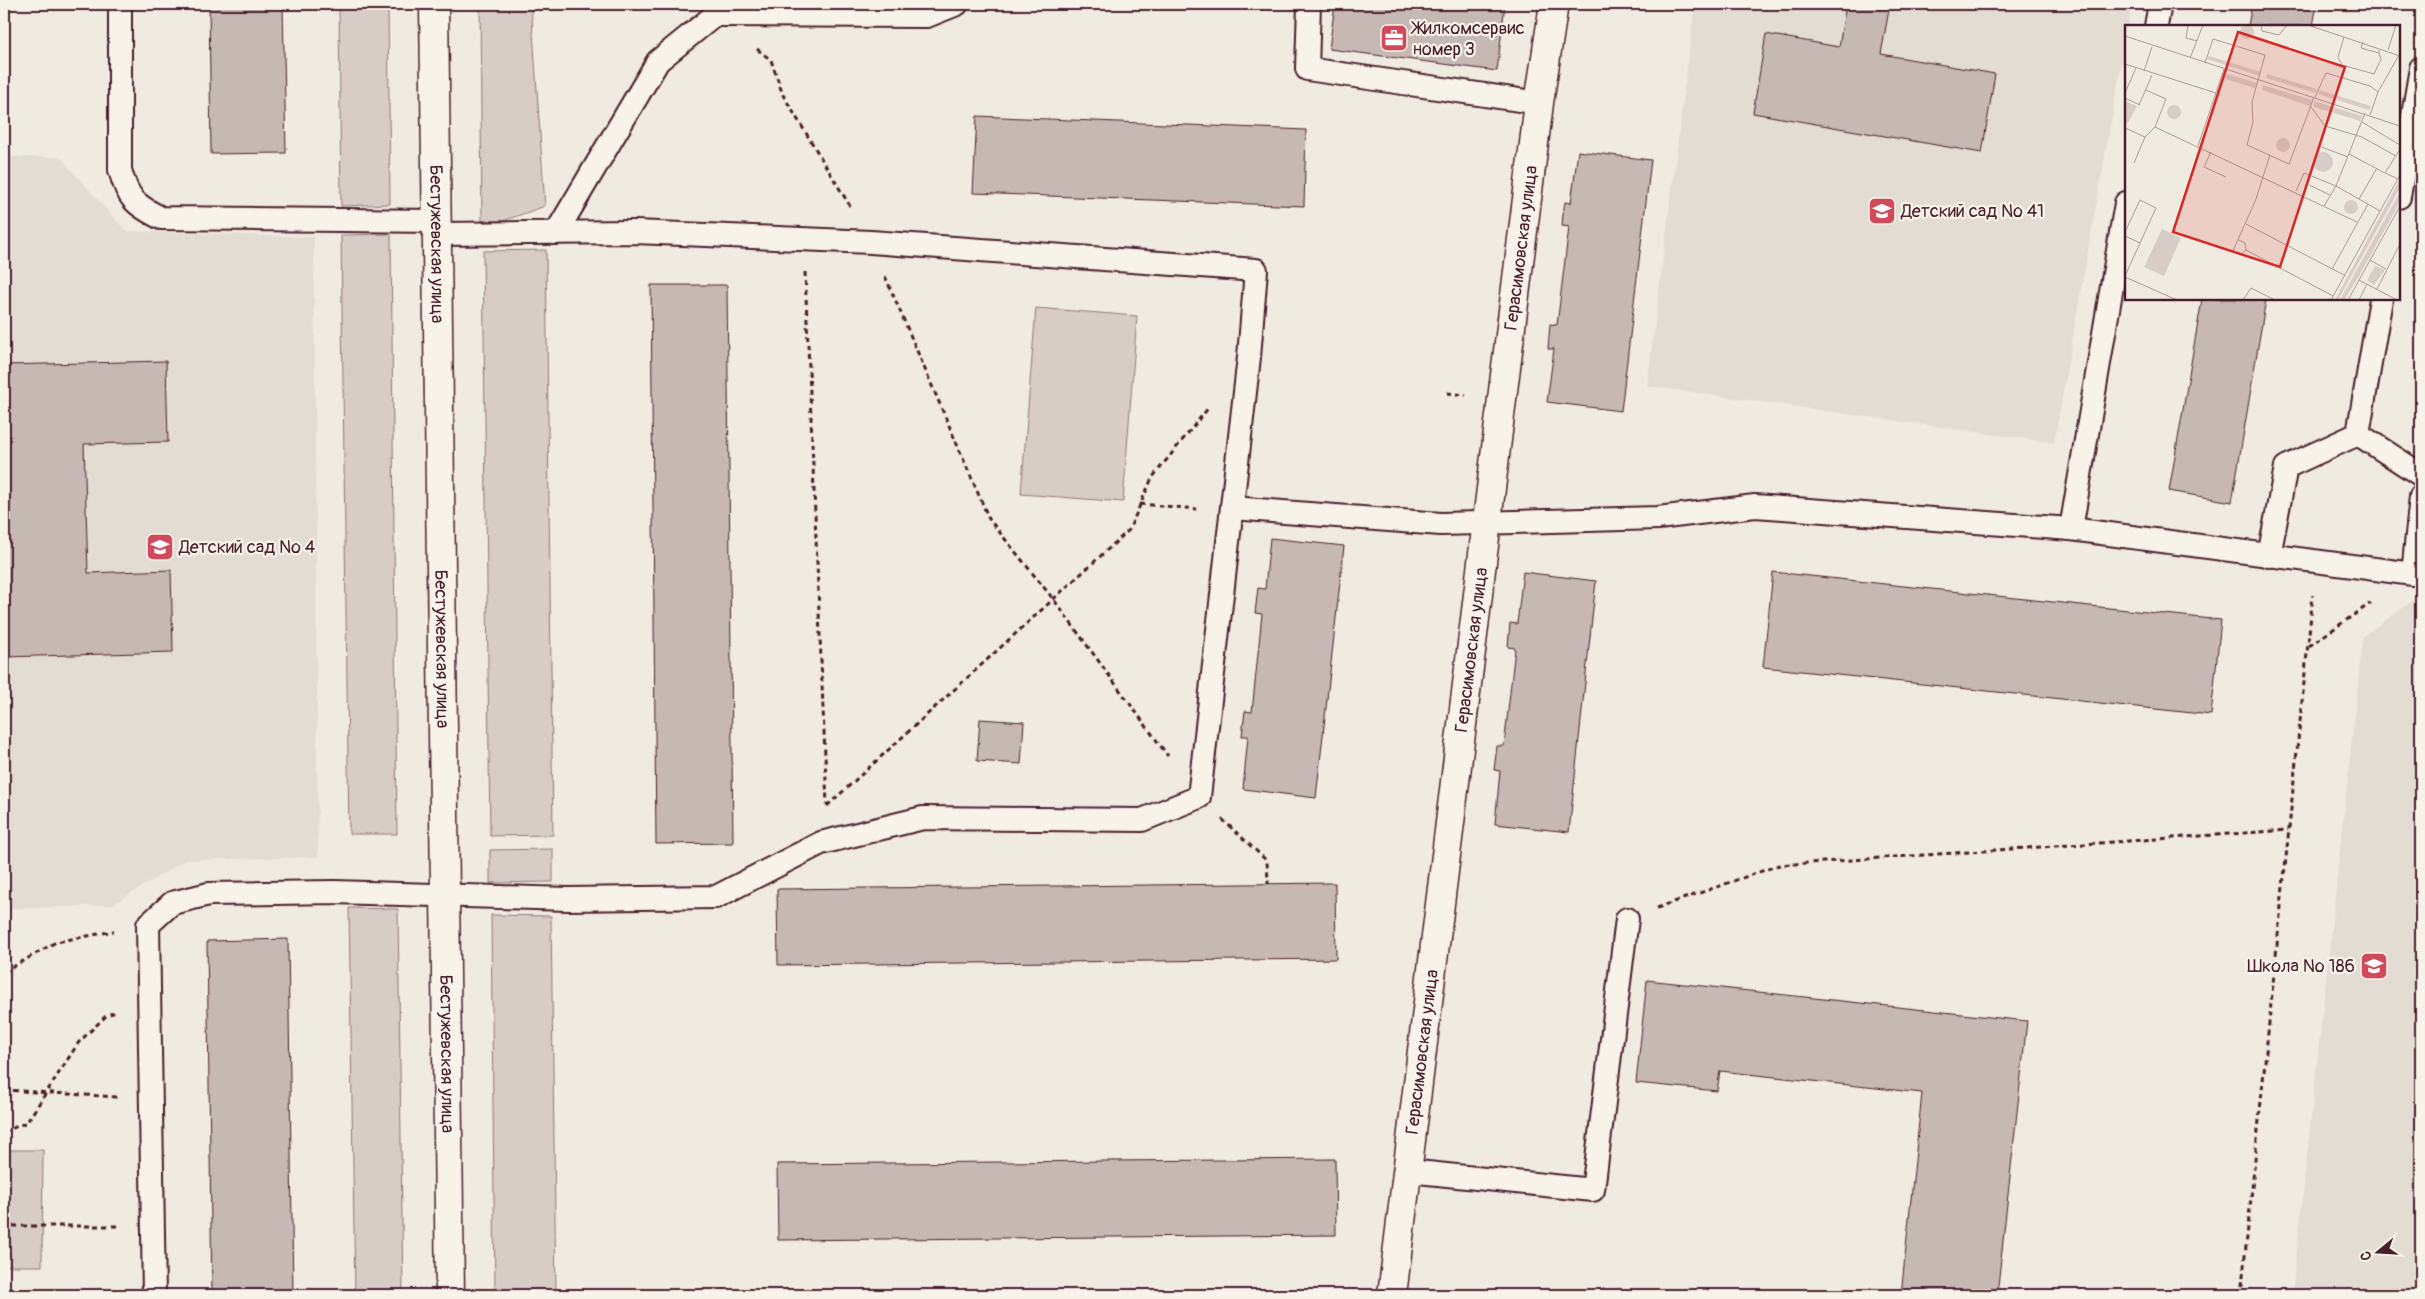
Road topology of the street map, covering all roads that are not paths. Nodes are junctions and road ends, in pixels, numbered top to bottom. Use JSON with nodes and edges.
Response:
{"nodes":[{"id":1,"x":120,"y":4,"type":"edge"},
{"id":2,"x":434,"y":4,"type":"edge"},
{"id":3,"x":957,"y":4,"type":"edge"},
{"id":4,"x":1310,"y":4,"type":"edge"},
{"id":5,"x":1554,"y":4,"type":"edge"},
{"id":6,"x":2160,"y":4,"type":"edge"},
{"id":7,"x":715,"y":10,"type":"edge"},
{"id":8,"x":2156,"y":25,"type":"edge"},
{"id":9,"x":2421,"y":68,"type":"edge"},
{"id":10,"x":1539,"y":103,"type":"junction"},
{"id":11,"x":2400,"y":191,"type":"edge"},
{"id":12,"x":2125,"y":209,"type":"edge"},
{"id":13,"x":436,"y":227,"type":"junction"},
{"id":14,"x":556,"y":233,"type":"junction"},
{"id":15,"x":2381,"y":300,"type":"edge"},
{"id":16,"x":2358,"y":434,"type":"junction"},
{"id":17,"x":2421,"y":475,"type":"edge"},
{"id":18,"x":2421,"y":496,"type":"edge"},
{"id":19,"x":1232,"y":508,"type":"junction"},
{"id":20,"x":1486,"y":522,"type":"junction"},
{"id":21,"x":2071,"y":530,"type":"junction"},
{"id":22,"x":2268,"y":556,"type":"junction"},
{"id":23,"x":446,"y":895,"type":"junction"},
{"id":24,"x":1627,"y":919,"type":"road end"},
{"id":25,"x":1408,"y":1171,"type":"junction"},
{"id":26,"x":154,"y":1295,"type":"edge"},
{"id":27,"x":450,"y":1295,"type":"edge"},
{"id":28,"x":1392,"y":1295,"type":"edge"}],
"edges":[{"from":1,"to":13,"type":"lane"},
{"from":2,"to":13,"type":"street","name":"Бестужевская улица"},
{"from":3,"to":7,"type":"lane"},
{"from":4,"to":10,"type":"lane"},
{"from":5,"to":10,"type":"street","name":"Герасимовская улица"},
{"from":6,"to":8,"type":"lane"},
{"from":7,"to":14,"type":"lane"},
{"from":9,"to":11,"type":"lane"},
{"from":10,"to":20,"type":"street","name":"Герасимовская улица"},
{"from":12,"to":21,"type":"lane"},
{"from":13,"to":14,"type":"lane"},
{"from":13,"to":23,"type":"street","name":"Бестужевская улица"},
{"from":14,"to":19,"type":"lane"},
{"from":15,"to":16,"type":"lane"},
{"from":16,"to":17,"type":"lane"},
{"from":16,"to":22,"type":"lane"},
{"from":18,"to":22,"type":"lane"},
{"from":19,"to":20,"type":"lane"},
{"from":19,"to":23,"type":"lane"},
{"from":20,"to":21,"type":"lane"},
{"from":20,"to":25,"type":"street","name":"Герасимовская улица"},
{"from":21,"to":22,"type":"lane"},
{"from":23,"to":26,"type":"lane"},
{"from":23,"to":27,"type":"street","name":"Бестужевская улица"},
{"from":24,"to":25,"type":"lane"},
{"from":25,"to":28,"type":"street","name":"Герасимовская улица"}]}
